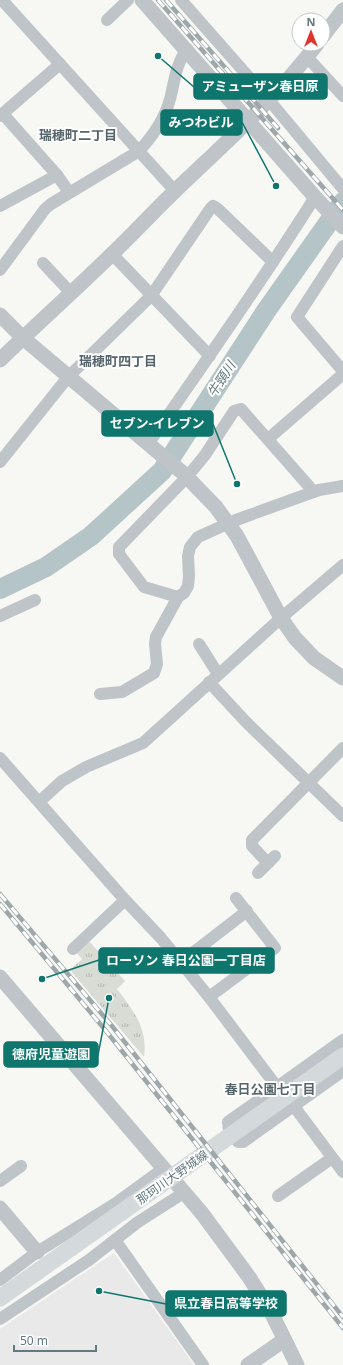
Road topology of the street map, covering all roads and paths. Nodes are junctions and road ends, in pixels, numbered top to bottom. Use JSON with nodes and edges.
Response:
{"nodes":[{"id":1,"x":128,"y":0,"type":"edge"},
{"id":2,"x":142,"y":0,"type":"edge"},
{"id":3,"x":181,"y":0,"type":"edge"},
{"id":4,"x":4,"y":3,"type":"edge"},
{"id":5,"x":343,"y":10,"type":"edge"},
{"id":6,"x":107,"y":20,"type":"dead end"},
{"id":7,"x":331,"y":26,"type":"edge"},
{"id":8,"x":186,"y":49,"type":"junction"},
{"id":9,"x":311,"y":52,"type":"edge"},
{"id":10,"x":307,"y":57,"type":"junction"},
{"id":11,"x":60,"y":64,"type":"junction"},
{"id":12,"x":343,"y":96,"type":"edge"},
{"id":13,"x":269,"y":100,"type":"junction"},
{"id":14,"x":2,"y":115,"type":"edge"},
{"id":15,"x":248,"y":121,"type":"junction"},
{"id":16,"x":139,"y":151,"type":"junction"},
{"id":17,"x":57,"y":176,"type":"junction"},
{"id":18,"x":343,"y":188,"type":"edge"},
{"id":19,"x":175,"y":191,"type":"junction"},
{"id":20,"x":69,"y":192,"type":"junction"},
{"id":21,"x":315,"y":197,"type":"junction"},
{"id":22,"x":0,"y":206,"type":"edge"},
{"id":23,"x":343,"y":227,"type":"edge"},
{"id":24,"x":343,"y":246,"type":"edge"},
{"id":25,"x":112,"y":254,"type":"junction"},
{"id":26,"x":274,"y":262,"type":"junction"},
{"id":27,"x":43,"y":263,"type":"dead end"},
{"id":28,"x":0,"y":270,"type":"edge"},
{"id":29,"x":71,"y":293,"type":"junction"},
{"id":30,"x":152,"y":296,"type":"junction"},
{"id":31,"x":0,"y":315,"type":"edge"},
{"id":32,"x":23,"y":338,"type":"junction"},
{"id":33,"x":210,"y":356,"type":"junction"},
{"id":34,"x":0,"y":360,"type":"edge"},
{"id":35,"x":343,"y":372,"type":"edge"},
{"id":36,"x":68,"y":377,"type":"junction"},
{"id":37,"x":268,"y":439,"type":"junction"},
{"id":38,"x":148,"y":444,"type":"junction"},
{"id":39,"x":0,"y":462,"type":"edge"},
{"id":40,"x":186,"y":476,"type":"junction"},
{"id":41,"x":343,"y":486,"type":"edge"},
{"id":42,"x":314,"y":492,"type":"junction"},
{"id":43,"x":229,"y":523,"type":"junction"},
{"id":44,"x":343,"y":565,"type":"edge"},
{"id":45,"x":178,"y":597,"type":"junction"},
{"id":46,"x":35,"y":600,"type":"dead end"},
{"id":47,"x":0,"y":616,"type":"edge"},
{"id":48,"x":281,"y":618,"type":"junction"},
{"id":49,"x":199,"y":644,"type":"dead end"},
{"id":50,"x":214,"y":678,"type":"junction"},
{"id":51,"x":343,"y":678,"type":"edge"},
{"id":52,"x":100,"y":694,"type":"dead end"},
{"id":53,"x":343,"y":748,"type":"edge"},
{"id":54,"x":0,"y":758,"type":"edge"},
{"id":55,"x":308,"y":782,"type":"junction"},
{"id":56,"x":39,"y":802,"type":"junction"},
{"id":57,"x":343,"y":816,"type":"edge"},
{"id":58,"x":258,"y":873,"type":"dead end"},
{"id":59,"x":236,"y":898,"type":"dead end"},
{"id":60,"x":125,"y":900,"type":"junction"},
{"id":61,"x":246,"y":911,"type":"junction"},
{"id":62,"x":73,"y":949,"type":"dead end"},
{"id":63,"x":181,"y":962,"type":"junction"},
{"id":64,"x":0,"y":977,"type":"edge"},
{"id":65,"x":209,"y":997,"type":"junction"},
{"id":66,"x":343,"y":1040,"type":"edge"},
{"id":67,"x":343,"y":1056,"type":"edge"},
{"id":68,"x":343,"y":1071,"type":"edge"},
{"id":69,"x":277,"y":1087,"type":"junction"},
{"id":70,"x":293,"y":1105,"type":"junction"},
{"id":71,"x":332,"y":1158,"type":"junction"},
{"id":72,"x":21,"y":1166,"type":"dead end"},
{"id":73,"x":164,"y":1168,"type":"junction"},
{"id":74,"x":343,"y":1172,"type":"edge"},
{"id":75,"x":0,"y":1181,"type":"edge"},
{"id":76,"x":185,"y":1192,"type":"junction"},
{"id":77,"x":278,"y":1196,"type":"dead end"},
{"id":78,"x":0,"y":1208,"type":"edge"},
{"id":79,"x":115,"y":1240,"type":"junction"},
{"id":80,"x":37,"y":1252,"type":"junction"},
{"id":81,"x":0,"y":1280,"type":"edge"},
{"id":82,"x":0,"y":1298,"type":"edge"},
{"id":83,"x":0,"y":1319,"type":"edge"},
{"id":84,"x":284,"y":1340,"type":"junction"},
{"id":85,"x":203,"y":1365,"type":"edge"},
{"id":86,"x":248,"y":1365,"type":"edge"},
{"id":87,"x":297,"y":1365,"type":"edge"}],
"edges":[{"from":1,"to":6,"type":"street"},
{"from":2,"to":8,"type":"street"},
{"from":3,"to":13,"type":"street"},
{"from":4,"to":11,"type":"street"},
{"from":5,"to":7,"type":"street"},
{"from":8,"to":15,"type":"street"},
{"from":8,"to":16,"type":"street"},
{"from":9,"to":10,"type":"street"},
{"from":10,"to":12,"type":"street"},
{"from":10,"to":13,"type":"street"},
{"from":11,"to":14,"type":"street"},
{"from":11,"to":16,"type":"street"},
{"from":13,"to":15,"type":"street"},
{"from":13,"to":18,"type":"street"},
{"from":14,"to":17,"type":"street"},
{"from":15,"to":19,"type":"street"},
{"from":15,"to":21,"type":"street"},
{"from":16,"to":19,"type":"street"},
{"from":16,"to":20,"type":"street"},
{"from":17,"to":20,"type":"street"},
{"from":17,"to":22,"type":"street"},
{"from":19,"to":25,"type":"street"},
{"from":20,"to":28,"type":"street"},
{"from":21,"to":23,"type":"street"},
{"from":21,"to":26,"type":"street"},
{"from":24,"to":35,"type":"street"},
{"from":25,"to":29,"type":"street"},
{"from":25,"to":30,"type":"street"},
{"from":26,"to":30,"type":"street"},
{"from":26,"to":33,"type":"street"},
{"from":27,"to":29,"type":"street"},
{"from":29,"to":32,"type":"street"},
{"from":30,"to":33,"type":"street"},
{"from":30,"to":36,"type":"street"},
{"from":31,"to":32,"type":"street"},
{"from":32,"to":34,"type":"street"},
{"from":32,"to":36,"type":"street"},
{"from":33,"to":38,"type":"street"},
{"from":35,"to":37,"type":"street"},
{"from":36,"to":38,"type":"street"},
{"from":36,"to":39,"type":"street"},
{"from":37,"to":40,"type":"street"},
{"from":37,"to":42,"type":"street"},
{"from":38,"to":40,"type":"street"},
{"from":40,"to":43,"type":"street"},
{"from":40,"to":45,"type":"street"},
{"from":41,"to":42,"type":"street"},
{"from":42,"to":43,"type":"street"},
{"from":43,"to":45,"type":"street"},
{"from":43,"to":48,"type":"street"},
{"from":44,"to":48,"type":"street"},
{"from":45,"to":52,"type":"street"},
{"from":46,"to":47,"type":"street"},
{"from":48,"to":50,"type":"street"},
{"from":48,"to":51,"type":"street"},
{"from":49,"to":50,"type":"street"},
{"from":50,"to":55,"type":"street"},
{"from":50,"to":56,"type":"street"},
{"from":53,"to":55,"type":"street"},
{"from":54,"to":56,"type":"street"},
{"from":55,"to":57,"type":"street"},
{"from":55,"to":58,"type":"street"},
{"from":56,"to":60,"type":"street"},
{"from":59,"to":61,"type":"street"},
{"from":60,"to":62,"type":"street"},
{"from":60,"to":63,"type":"street"},
{"from":61,"to":63,"type":"street"},
{"from":61,"to":65,"type":"street"},
{"from":63,"to":65,"type":"street"},
{"from":64,"to":73,"type":"street"},
{"from":65,"to":69,"type":"street"},
{"from":66,"to":69,"type":"street"},
{"from":67,"to":82,"type":"main road","name":"那珂川大野城線"},
{"from":68,"to":70,"type":"street"},
{"from":69,"to":70,"type":"street"},
{"from":69,"to":70,"type":"street"},
{"from":70,"to":71,"type":"street"},
{"from":71,"to":74,"type":"street"},
{"from":71,"to":77,"type":"street"},
{"from":72,"to":75,"type":"street"},
{"from":73,"to":76,"type":"street"},
{"from":73,"to":80,"type":"street"},
{"from":76,"to":79,"type":"street"},
{"from":76,"to":84,"type":"street"},
{"from":78,"to":80,"type":"street"},
{"from":79,"to":83,"type":"street"},
{"from":79,"to":85,"type":"street"},
{"from":80,"to":81,"type":"street"},
{"from":84,"to":86,"type":"street"},
{"from":84,"to":87,"type":"street"}]}
